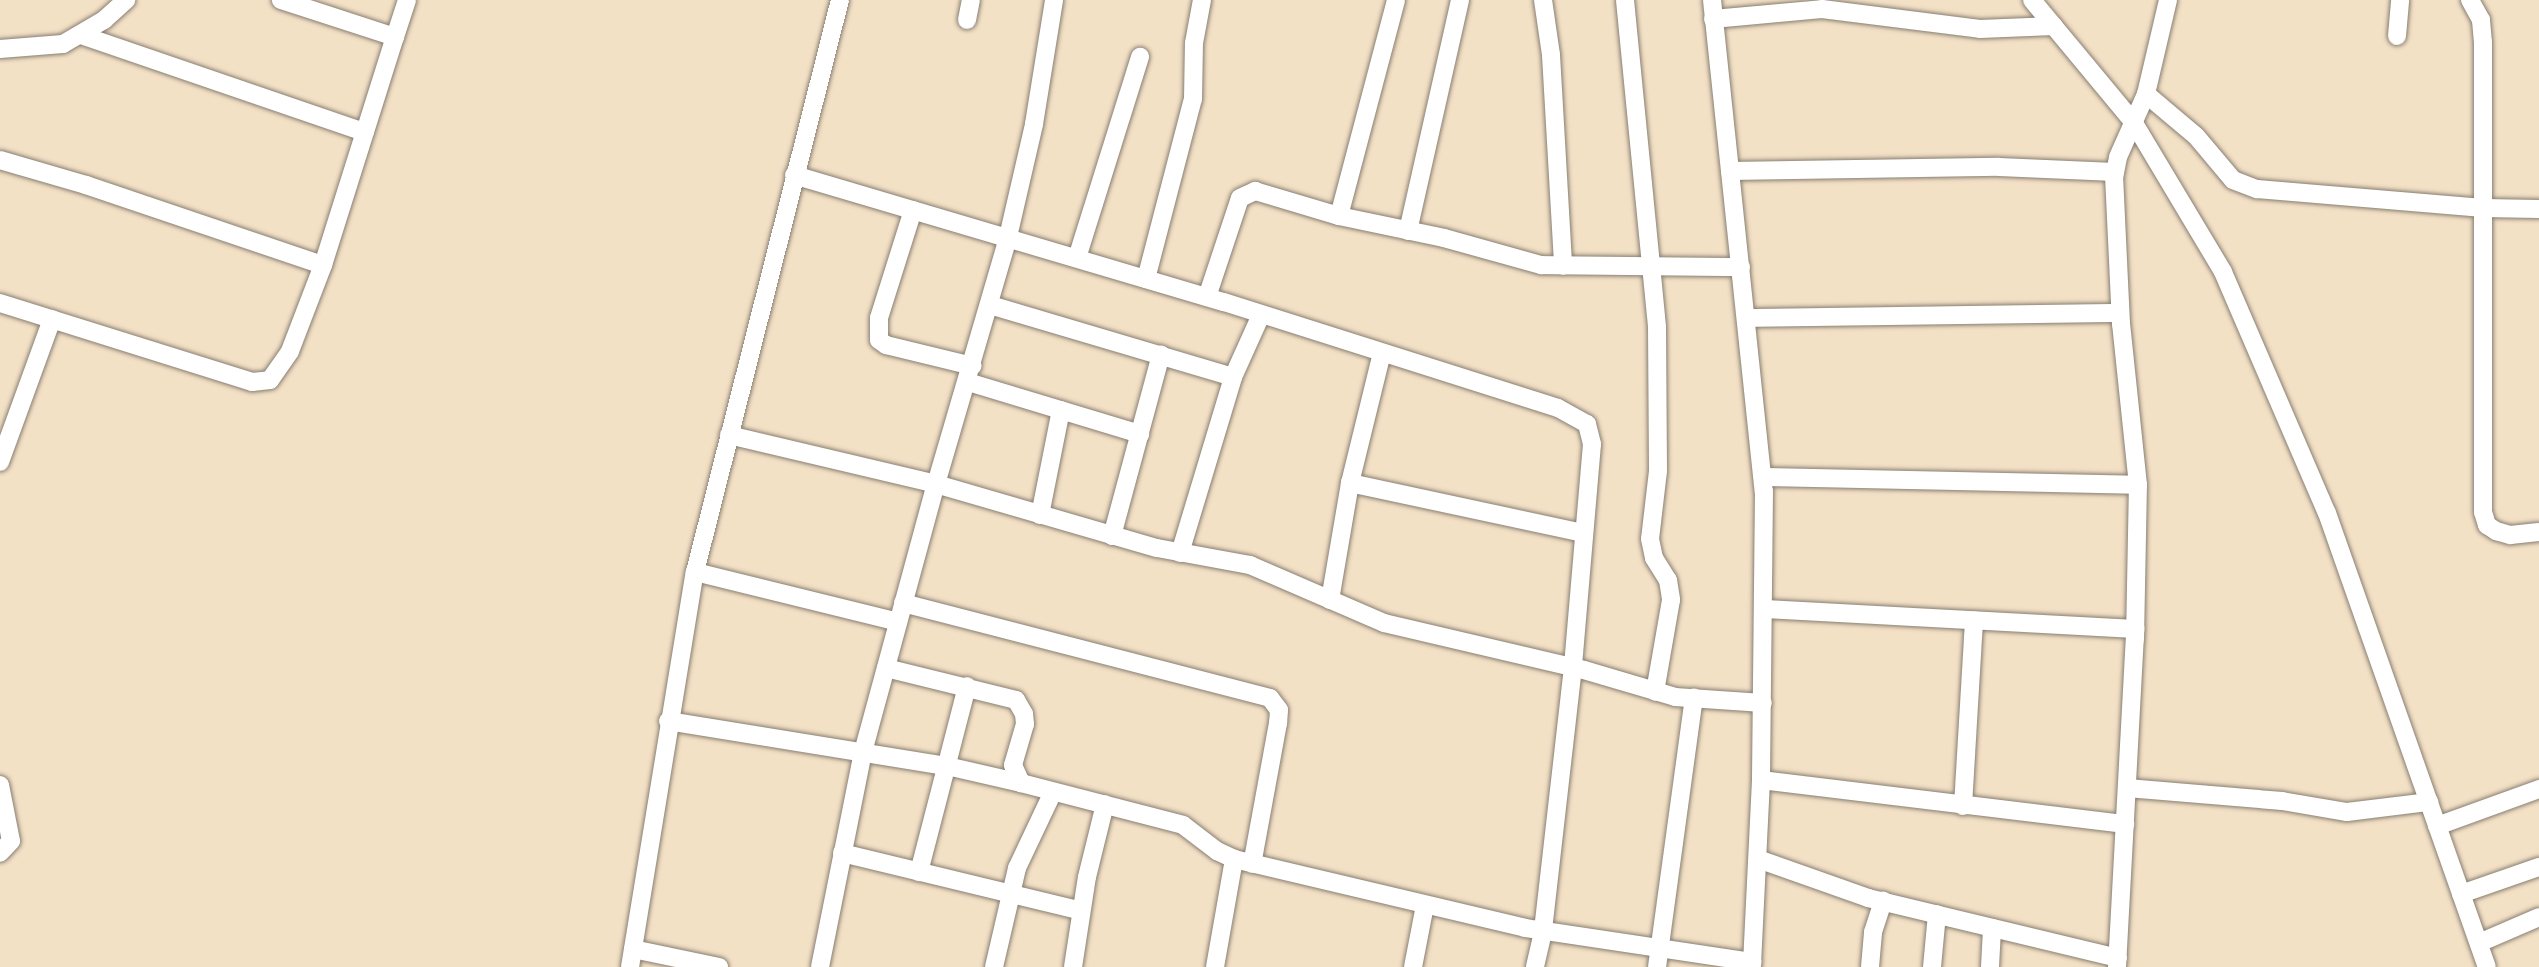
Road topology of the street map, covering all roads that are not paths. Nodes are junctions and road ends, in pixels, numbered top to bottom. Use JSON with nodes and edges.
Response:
{"nodes":[{"id":1,"x":126,"y":0,"type":"edge"},
{"id":2,"x":281,"y":0,"type":"edge"},
{"id":3,"x":407,"y":0,"type":"edge"},
{"id":4,"x":840,"y":0,"type":"edge"},
{"id":5,"x":971,"y":0,"type":"edge"},
{"id":6,"x":1054,"y":0,"type":"edge"},
{"id":7,"x":1202,"y":0,"type":"edge"},
{"id":8,"x":1396,"y":0,"type":"edge"},
{"id":9,"x":1460,"y":0,"type":"edge"},
{"id":10,"x":1543,"y":0,"type":"edge"},
{"id":11,"x":1625,"y":0,"type":"edge"},
{"id":12,"x":1712,"y":0,"type":"edge"},
{"id":13,"x":2032,"y":0,"type":"edge"},
{"id":14,"x":2168,"y":0,"type":"edge"},
{"id":15,"x":2400,"y":0,"type":"edge"},
{"id":16,"x":2470,"y":0,"type":"edge"},
{"id":17,"x":1713,"y":19,"type":"junction"},
{"id":18,"x":967,"y":20,"type":"dead end"},
{"id":19,"x":2054,"y":26,"type":"junction"},
{"id":20,"x":81,"y":35,"type":"junction"},
{"id":21,"x":2397,"y":36,"type":"dead end"},
{"id":22,"x":395,"y":37,"type":"junction"},
{"id":23,"x":0,"y":49,"type":"edge"},
{"id":24,"x":1140,"y":57,"type":"dead end"},
{"id":25,"x":2146,"y":94,"type":"junction"},
{"id":26,"x":2134,"y":123,"type":"junction"},
{"id":27,"x":365,"y":132,"type":"junction"},
{"id":28,"x":0,"y":160,"type":"edge"},
{"id":29,"x":1730,"y":171,"type":"junction"},
{"id":30,"x":2115,"y":172,"type":"junction"},
{"id":31,"x":794,"y":175,"type":"junction"},
{"id":32,"x":2483,"y":208,"type":"junction"},
{"id":33,"x":2539,"y":209,"type":"edge"},
{"id":34,"x":913,"y":210,"type":"junction"},
{"id":35,"x":1339,"y":216,"type":"junction"},
{"id":36,"x":1408,"y":231,"type":"junction"},
{"id":37,"x":1008,"y":237,"type":"junction"},
{"id":38,"x":1077,"y":258,"type":"junction"},
{"id":39,"x":323,"y":265,"type":"junction"},
{"id":40,"x":1563,"y":266,"type":"junction"},
{"id":41,"x":1651,"y":266,"type":"junction"},
{"id":42,"x":1741,"y":267,"type":"junction"},
{"id":43,"x":1146,"y":279,"type":"junction"},
{"id":44,"x":1207,"y":297,"type":"junction"},
{"id":45,"x":0,"y":303,"type":"edge"},
{"id":46,"x":990,"y":305,"type":"junction"},
{"id":47,"x":2120,"y":313,"type":"junction"},
{"id":48,"x":1261,"y":315,"type":"junction"},
{"id":49,"x":1747,"y":318,"type":"junction"},
{"id":50,"x":52,"y":319,"type":"junction"},
{"id":51,"x":1382,"y":353,"type":"junction"},
{"id":52,"x":1161,"y":355,"type":"junction"},
{"id":53,"x":971,"y":374,"type":"junction"},
{"id":54,"x":1233,"y":377,"type":"junction"},
{"id":55,"x":1061,"y":410,"type":"junction"},
{"id":56,"x":1140,"y":434,"type":"junction"},
{"id":57,"x":729,"y":435,"type":"junction"},
{"id":58,"x":0,"y":462,"type":"edge"},
{"id":59,"x":1763,"y":477,"type":"junction"},
{"id":60,"x":1350,"y":483,"type":"junction"},
{"id":61,"x":936,"y":484,"type":"junction"},
{"id":62,"x":2138,"y":485,"type":"junction"},
{"id":63,"x":1040,"y":515,"type":"junction"},
{"id":64,"x":2539,"y":532,"type":"edge"},
{"id":65,"x":1584,"y":533,"type":"junction"},
{"id":66,"x":1112,"y":536,"type":"junction"},
{"id":67,"x":1180,"y":553,"type":"junction"},
{"id":68,"x":695,"y":572,"type":"junction"},
{"id":69,"x":1330,"y":600,"type":"junction"},
{"id":70,"x":903,"y":603,"type":"junction"},
{"id":71,"x":1765,"y":609,"type":"junction"},
{"id":72,"x":1974,"y":620,"type":"junction"},
{"id":73,"x":898,"y":622,"type":"junction"},
{"id":74,"x":2135,"y":629,"type":"junction"},
{"id":75,"x":1573,"y":667,"type":"junction"},
{"id":76,"x":886,"y":668,"type":"junction"},
{"id":77,"x":967,"y":686,"type":"junction"},
{"id":78,"x":1655,"y":692,"type":"junction"},
{"id":79,"x":1694,"y":698,"type":"junction"},
{"id":80,"x":1763,"y":703,"type":"junction"},
{"id":81,"x":668,"y":721,"type":"junction"},
{"id":82,"x":863,"y":752,"type":"junction"},
{"id":83,"x":947,"y":766,"type":"junction"},
{"id":84,"x":1761,"y":780,"type":"junction"},
{"id":85,"x":1021,"y":783,"type":"junction"},
{"id":86,"x":0,"y":785,"type":"edge"},
{"id":87,"x":2127,"y":788,"type":"junction"},
{"id":88,"x":2539,"y":789,"type":"edge"},
{"id":89,"x":1053,"y":792,"type":"junction"},
{"id":90,"x":2429,"y":802,"type":"junction"},
{"id":91,"x":1105,"y":804,"type":"junction"},
{"id":92,"x":1963,"y":806,"type":"junction"},
{"id":93,"x":2125,"y":824,"type":"junction"},
{"id":94,"x":2437,"y":826,"type":"junction"},
{"id":95,"x":0,"y":853,"type":"edge"},
{"id":96,"x":842,"y":853,"type":"junction"},
{"id":97,"x":1758,"y":859,"type":"junction"},
{"id":98,"x":1243,"y":861,"type":"junction"},
{"id":99,"x":2539,"y":867,"type":"edge"},
{"id":100,"x":919,"y":872,"type":"junction"},
{"id":101,"x":1009,"y":893,"type":"junction"},
{"id":102,"x":2461,"y":894,"type":"junction"},
{"id":103,"x":1883,"y":901,"type":"junction"},
{"id":104,"x":1425,"y":905,"type":"junction"},
{"id":105,"x":1081,"y":911,"type":"junction"},
{"id":106,"x":1937,"y":914,"type":"junction"},
{"id":107,"x":2539,"y":917,"type":"edge"},
{"id":108,"x":1992,"y":928,"type":"junction"},
{"id":109,"x":1543,"y":932,"type":"junction"},
{"id":110,"x":2479,"y":943,"type":"junction"},
{"id":111,"x":632,"y":958,"type":"edge"},
{"id":112,"x":1658,"y":958,"type":"edge"},
{"id":113,"x":2118,"y":963,"type":"edge"},
{"id":114,"x":1752,"y":964,"type":"edge"},
{"id":115,"x":719,"y":967,"type":"edge"},
{"id":116,"x":820,"y":967,"type":"edge"},
{"id":117,"x":994,"y":967,"type":"edge"},
{"id":118,"x":1073,"y":967,"type":"edge"},
{"id":119,"x":1215,"y":967,"type":"edge"},
{"id":120,"x":1413,"y":967,"type":"edge"},
{"id":121,"x":1535,"y":967,"type":"edge"},
{"id":122,"x":1870,"y":967,"type":"edge"},
{"id":123,"x":1932,"y":967,"type":"edge"},
{"id":124,"x":1990,"y":967,"type":"edge"},
{"id":125,"x":2487,"y":967,"type":"edge"}],
"edges":[{"from":1,"to":20,"type":"street"},
{"from":2,"to":22,"type":"street"},
{"from":3,"to":22,"type":"street"},
{"from":4,"to":31,"type":"street"},
{"from":5,"to":18,"type":"street"},
{"from":6,"to":37,"type":"street"},
{"from":7,"to":43,"type":"street"},
{"from":8,"to":35,"type":"street"},
{"from":9,"to":36,"type":"street"},
{"from":10,"to":40,"type":"street"},
{"from":11,"to":41,"type":"street"},
{"from":12,"to":17,"type":"street"},
{"from":13,"to":19,"type":"street"},
{"from":14,"to":25,"type":"street"},
{"from":15,"to":21,"type":"street"},
{"from":16,"to":32,"type":"street"},
{"from":17,"to":19,"type":"street"},
{"from":17,"to":29,"type":"street"},
{"from":19,"to":26,"type":"street"},
{"from":20,"to":23,"type":"street"},
{"from":20,"to":27,"type":"street"},
{"from":22,"to":27,"type":"street"},
{"from":24,"to":38,"type":"street"},
{"from":25,"to":26,"type":"street"},
{"from":25,"to":32,"type":"street"},
{"from":26,"to":30,"type":"street"},
{"from":26,"to":90,"type":"street"},
{"from":27,"to":39,"type":"street"},
{"from":28,"to":39,"type":"street"},
{"from":29,"to":30,"type":"street"},
{"from":29,"to":42,"type":"street"},
{"from":30,"to":47,"type":"street"},
{"from":31,"to":34,"type":"street"},
{"from":31,"to":57,"type":"street"},
{"from":32,"to":33,"type":"street"},
{"from":32,"to":64,"type":"street"},
{"from":34,"to":37,"type":"street"},
{"from":34,"to":53,"type":"street"},
{"from":35,"to":36,"type":"street"},
{"from":35,"to":44,"type":"street"},
{"from":36,"to":40,"type":"street"},
{"from":37,"to":38,"type":"street"},
{"from":37,"to":46,"type":"street"},
{"from":38,"to":43,"type":"street"},
{"from":39,"to":50,"type":"street"},
{"from":40,"to":41,"type":"street"},
{"from":41,"to":42,"type":"street"},
{"from":41,"to":78,"type":"street"},
{"from":42,"to":49,"type":"street"},
{"from":43,"to":44,"type":"street"},
{"from":44,"to":48,"type":"street"},
{"from":45,"to":50,"type":"street"},
{"from":46,"to":52,"type":"street"},
{"from":46,"to":53,"type":"street"},
{"from":47,"to":49,"type":"street"},
{"from":47,"to":62,"type":"street"},
{"from":48,"to":51,"type":"street"},
{"from":48,"to":54,"type":"street"},
{"from":49,"to":59,"type":"street"},
{"from":50,"to":58,"type":"street"},
{"from":51,"to":60,"type":"street"},
{"from":51,"to":65,"type":"street"},
{"from":52,"to":54,"type":"street"},
{"from":52,"to":56,"type":"street"},
{"from":53,"to":55,"type":"street"},
{"from":53,"to":61,"type":"street"},
{"from":54,"to":67,"type":"street"},
{"from":55,"to":56,"type":"street"},
{"from":55,"to":63,"type":"street"},
{"from":56,"to":66,"type":"street"},
{"from":57,"to":61,"type":"street"},
{"from":57,"to":68,"type":"street"},
{"from":59,"to":62,"type":"street"},
{"from":59,"to":71,"type":"street"},
{"from":60,"to":65,"type":"street"},
{"from":60,"to":69,"type":"street"},
{"from":61,"to":63,"type":"street"},
{"from":61,"to":70,"type":"street"},
{"from":62,"to":74,"type":"street"},
{"from":63,"to":66,"type":"street"},
{"from":65,"to":75,"type":"street"},
{"from":66,"to":67,"type":"street"},
{"from":67,"to":69,"type":"street"},
{"from":68,"to":73,"type":"street"},
{"from":68,"to":81,"type":"street"},
{"from":69,"to":75,"type":"street"},
{"from":70,"to":73,"type":"street"},
{"from":70,"to":98,"type":"street"},
{"from":71,"to":72,"type":"street"},
{"from":71,"to":80,"type":"street"},
{"from":72,"to":74,"type":"street"},
{"from":72,"to":92,"type":"street"},
{"from":73,"to":76,"type":"street"},
{"from":74,"to":87,"type":"street"},
{"from":75,"to":78,"type":"street"},
{"from":75,"to":109,"type":"street"},
{"from":76,"to":77,"type":"street"},
{"from":76,"to":82,"type":"street"},
{"from":77,"to":83,"type":"street"},
{"from":77,"to":85,"type":"street"},
{"from":78,"to":79,"type":"street"},
{"from":79,"to":80,"type":"street"},
{"from":79,"to":112,"type":"street"},
{"from":80,"to":84,"type":"street"},
{"from":81,"to":82,"type":"street"},
{"from":81,"to":111,"type":"street"},
{"from":82,"to":83,"type":"street"},
{"from":82,"to":96,"type":"street"},
{"from":83,"to":85,"type":"street"},
{"from":83,"to":100,"type":"street"},
{"from":84,"to":92,"type":"street"},
{"from":84,"to":97,"type":"street"},
{"from":85,"to":89,"type":"street"},
{"from":86,"to":95,"type":"street"},
{"from":87,"to":90,"type":"street"},
{"from":87,"to":93,"type":"street"},
{"from":88,"to":94,"type":"street"},
{"from":89,"to":91,"type":"street"},
{"from":89,"to":101,"type":"street"},
{"from":90,"to":94,"type":"street"},
{"from":91,"to":98,"type":"street"},
{"from":91,"to":105,"type":"street"},
{"from":92,"to":93,"type":"street"},
{"from":93,"to":113,"type":"street"},
{"from":94,"to":102,"type":"street"},
{"from":96,"to":100,"type":"street"},
{"from":96,"to":116,"type":"street"},
{"from":97,"to":103,"type":"street"},
{"from":97,"to":114,"type":"street"},
{"from":98,"to":104,"type":"street"},
{"from":98,"to":119,"type":"street"},
{"from":99,"to":102,"type":"street"},
{"from":100,"to":101,"type":"street"},
{"from":101,"to":105,"type":"street"},
{"from":101,"to":117,"type":"street"},
{"from":102,"to":110,"type":"street"},
{"from":103,"to":106,"type":"street"},
{"from":103,"to":122,"type":"street"},
{"from":104,"to":109,"type":"street"},
{"from":104,"to":120,"type":"street"},
{"from":105,"to":118,"type":"street"},
{"from":106,"to":108,"type":"street"},
{"from":106,"to":123,"type":"street"},
{"from":107,"to":110,"type":"street"},
{"from":108,"to":113,"type":"street"},
{"from":108,"to":124,"type":"street"},
{"from":109,"to":112,"type":"street"},
{"from":109,"to":121,"type":"street"},
{"from":110,"to":125,"type":"street"},
{"from":111,"to":115,"type":"street"},
{"from":112,"to":114,"type":"street"}]}
